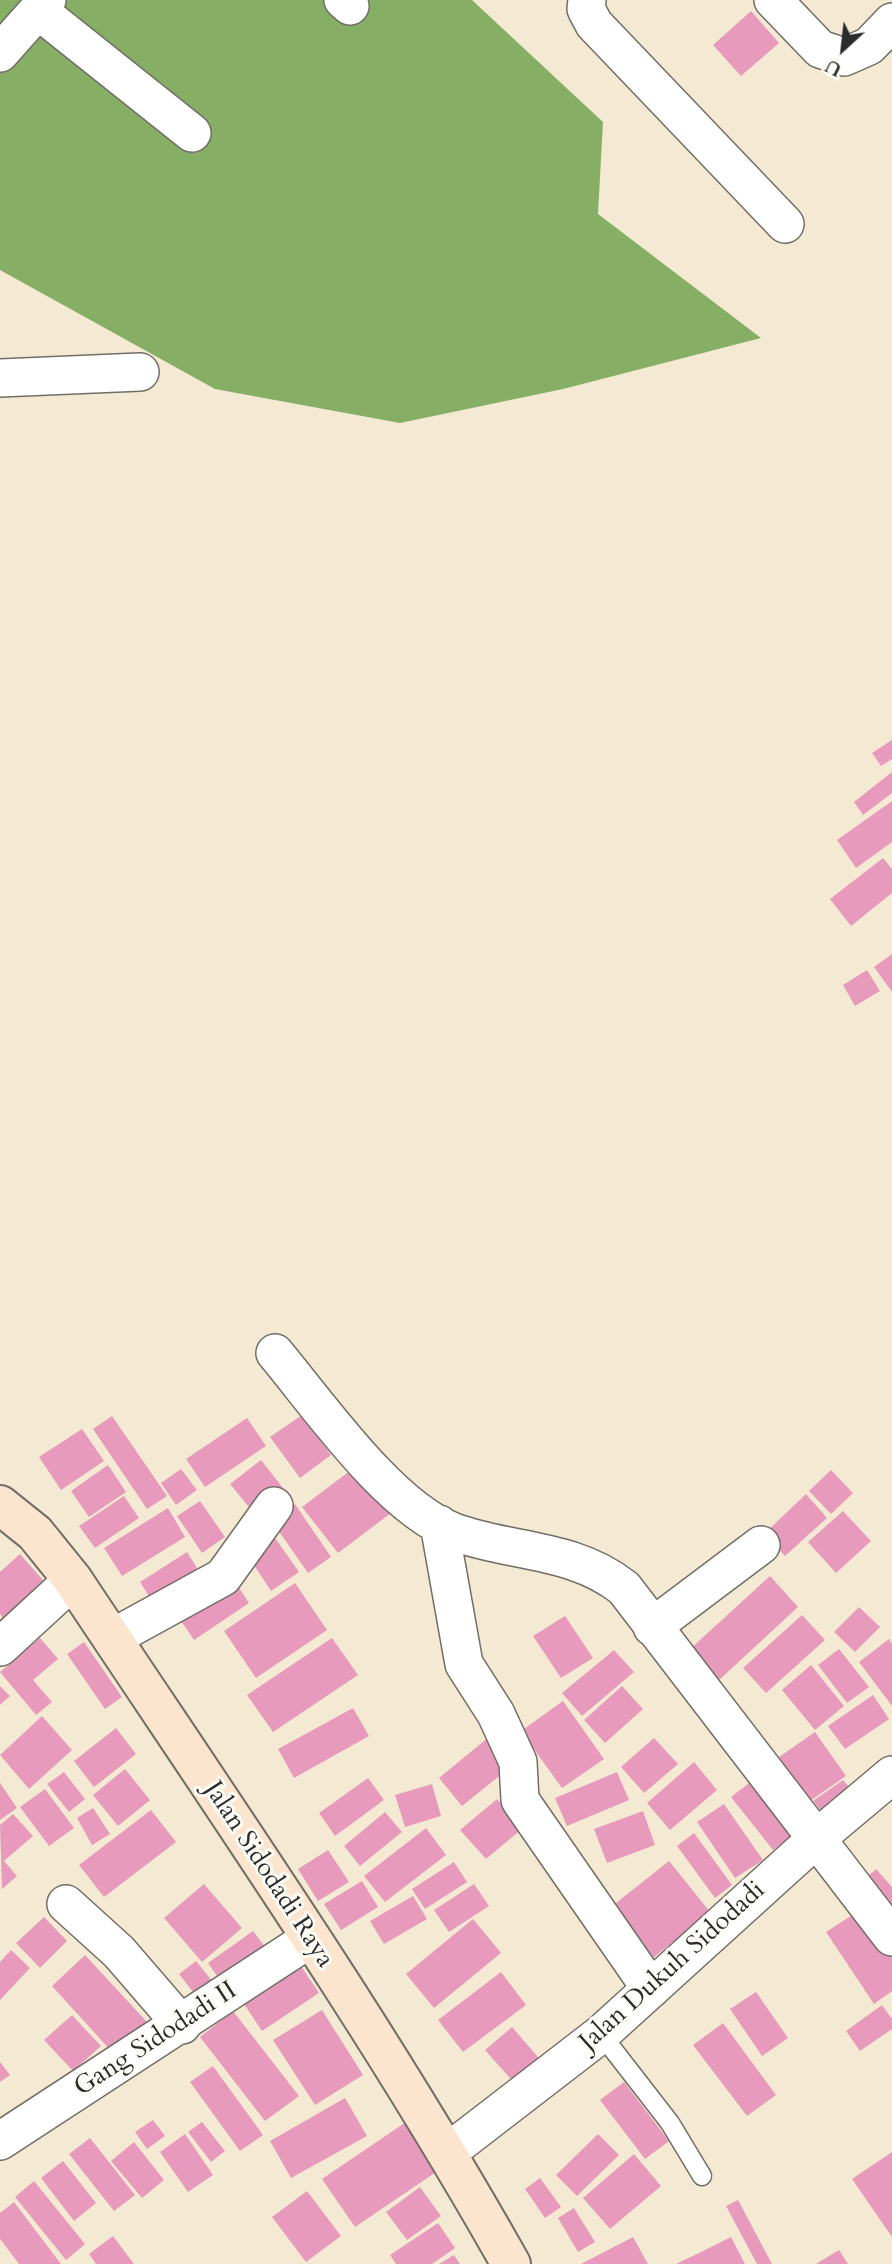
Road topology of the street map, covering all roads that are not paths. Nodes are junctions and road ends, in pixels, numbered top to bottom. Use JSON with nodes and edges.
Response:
{"nodes":[{"id":1,"x":587,"y":0,"type":"edge"},
{"id":2,"x":773,"y":0,"type":"edge"},
{"id":3,"x":43,"y":5,"type":"edge"},
{"id":4,"x":892,"y":22,"type":"edge"},
{"id":5,"x":0,"y":53,"type":"edge"},
{"id":6,"x":192,"y":133,"type":"dead end"},
{"id":7,"x":785,"y":224,"type":"dead end"},
{"id":8,"x":140,"y":372,"type":"dead end"},
{"id":9,"x":0,"y":379,"type":"edge"},
{"id":10,"x":275,"y":1353,"type":"dead end"},
{"id":11,"x":0,"y":1505,"type":"edge"},
{"id":12,"x":274,"y":1506,"type":"dead end"},
{"id":13,"x":439,"y":1524,"type":"junction"},
{"id":14,"x":761,"y":1545,"type":"dead end"},
{"id":15,"x":73,"y":1580,"type":"junction"},
{"id":16,"x":652,"y":1628,"type":"junction"},
{"id":17,"x":112,"y":1638,"type":"junction"},
{"id":18,"x":0,"y":1647,"type":"edge"},
{"id":19,"x":892,"y":1775,"type":"edge"},
{"id":20,"x":817,"y":1838,"type":"junction"},
{"id":21,"x":66,"y":1904,"type":"dead end"},
{"id":22,"x":892,"y":1937,"type":"edge"},
{"id":23,"x":311,"y":1938,"type":"junction"},
{"id":24,"x":651,"y":1989,"type":"junction"},
{"id":25,"x":183,"y":2025,"type":"junction"},
{"id":26,"x":601,"y":2034,"type":"junction"},
{"id":27,"x":0,"y":2141,"type":"edge"},
{"id":28,"x":448,"y":2152,"type":"junction"},
{"id":29,"x":702,"y":2176,"type":"dead end"},
{"id":30,"x":511,"y":2264,"type":"edge"}],
"edges":[{"from":1,"to":7,"type":"street"},
{"from":2,"to":4,"type":"street"},
{"from":3,"to":5,"type":"street"},
{"from":3,"to":6,"type":"street"},
{"from":8,"to":9,"type":"street"},
{"from":10,"to":13,"type":"street"},
{"from":11,"to":15,"type":"street","name":"Jalan Sidodadi Raya"},
{"from":12,"to":17,"type":"street"},
{"from":13,"to":16,"type":"street"},
{"from":13,"to":24,"type":"street"},
{"from":14,"to":16,"type":"street"},
{"from":15,"to":17,"type":"street","name":"Jalan Sidodadi Raya"},
{"from":15,"to":18,"type":"street"},
{"from":16,"to":20,"type":"street"},
{"from":17,"to":23,"type":"street","name":"Jalan Sidodadi Raya"},
{"from":19,"to":20,"type":"street","name":"Jalan Dukuh Sidodadi"},
{"from":20,"to":22,"type":"street"},
{"from":20,"to":24,"type":"street","name":"Jalan Dukuh Sidodadi"},
{"from":21,"to":25,"type":"street"},
{"from":23,"to":25,"type":"street","name":"Gang Sidodadi II"},
{"from":23,"to":28,"type":"street","name":"Jalan Sidodadi Raya"},
{"from":24,"to":26,"type":"street","name":"Jalan Dukuh Sidodadi"},
{"from":25,"to":27,"type":"street","name":"Gang Sidodadi II"},
{"from":26,"to":28,"type":"street","name":"Jalan Dukuh Sidodadi"},
{"from":26,"to":29,"type":"lane"},
{"from":28,"to":30,"type":"street","name":"Jalan Sidodadi Raya"}]}
